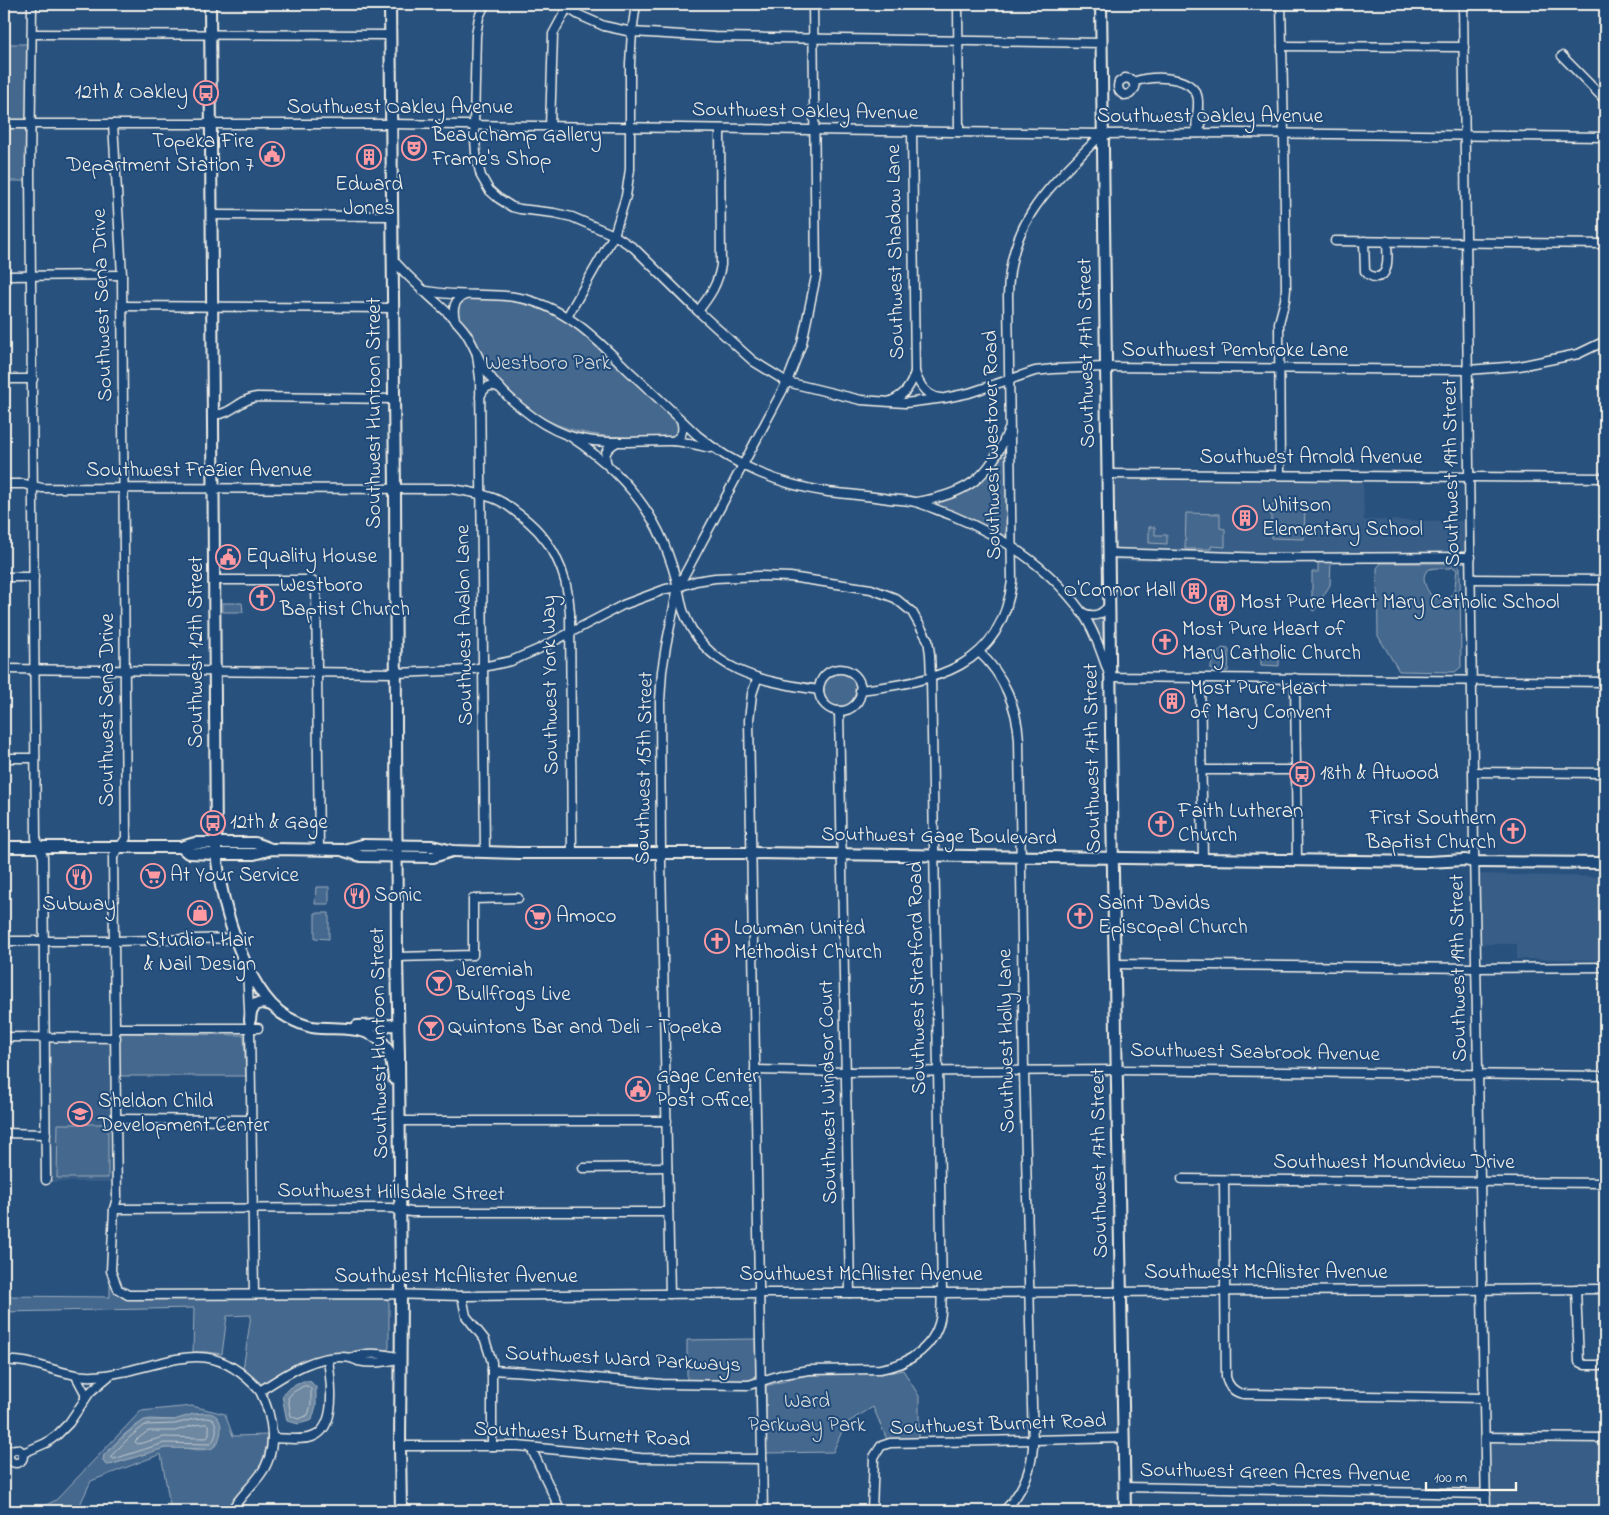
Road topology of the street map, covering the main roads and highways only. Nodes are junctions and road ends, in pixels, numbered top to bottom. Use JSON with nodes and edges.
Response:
{"nodes":[{"id":1,"x":210,"y":4,"type":"edge"},
{"id":2,"x":390,"y":4,"type":"edge"},
{"id":3,"x":1101,"y":4,"type":"edge"},
{"id":4,"x":216,"y":843,"type":"junction"},
{"id":5,"x":4,"y":847,"type":"edge"},
{"id":6,"x":180,"y":847,"type":"junction"},
{"id":7,"x":272,"y":849,"type":"junction"},
{"id":8,"x":397,"y":851,"type":"junction"},
{"id":9,"x":216,"y":854,"type":"junction"},
{"id":10,"x":1113,"y":858,"type":"junction"},
{"id":11,"x":1605,"y":863,"type":"edge"},
{"id":12,"x":271,"y":1005,"type":"junction"},
{"id":13,"x":398,"y":1025,"type":"junction"},
{"id":14,"x":253,"y":1026,"type":"road end"},
{"id":15,"x":324,"y":1028,"type":"junction"},
{"id":16,"x":400,"y":1104,"type":"junction"},
{"id":17,"x":401,"y":1511,"type":"edge"},
{"id":18,"x":1125,"y":1511,"type":"edge"}],
"edges":[{"from":1,"to":4,"type":"main road","name":"Southwest 12th Street"},
{"from":2,"to":8,"type":"main road","name":"Southwest Huntoon Street"},
{"from":3,"to":10,"type":"main road","name":"Southwest 17th Street"},
{"from":4,"to":6,"type":"main road","name":"Southwest Gage Boulevard"},
{"from":4,"to":7,"type":"main road","name":"Southwest Gage Boulevard"},
{"from":4,"to":9,"type":"main road","name":"Southwest 12th Street"},
{"from":5,"to":6,"type":"main road","name":"Southwest Gage Boulevard"},
{"from":6,"to":9,"type":"main road","name":"Southwest Gage Boulevard"},
{"from":7,"to":8,"type":"main road","name":"Southwest Gage Boulevard"},
{"from":7,"to":9,"type":"main road","name":"Southwest Gage Boulevard"},
{"from":8,"to":10,"type":"main road","name":"Southwest Gage Boulevard"},
{"from":8,"to":13,"type":"main road","name":"Southwest Huntoon Street"},
{"from":9,"to":12,"type":"main road","name":"Southwest 12th Street"},
{"from":10,"to":11,"type":"main road","name":"Southwest Gage Boulevard"},
{"from":10,"to":18,"type":"main road","name":"Southwest 17th Street"},
{"from":12,"to":14,"type":"main road"},
{"from":12,"to":15,"type":"main road"},
{"from":13,"to":15,"type":"main road"},
{"from":13,"to":16,"type":"main road","name":"Southwest Huntoon Street"},
{"from":15,"to":16,"type":"main road"},
{"from":16,"to":17,"type":"main road","name":"Southwest Huntoon Street"}]}
